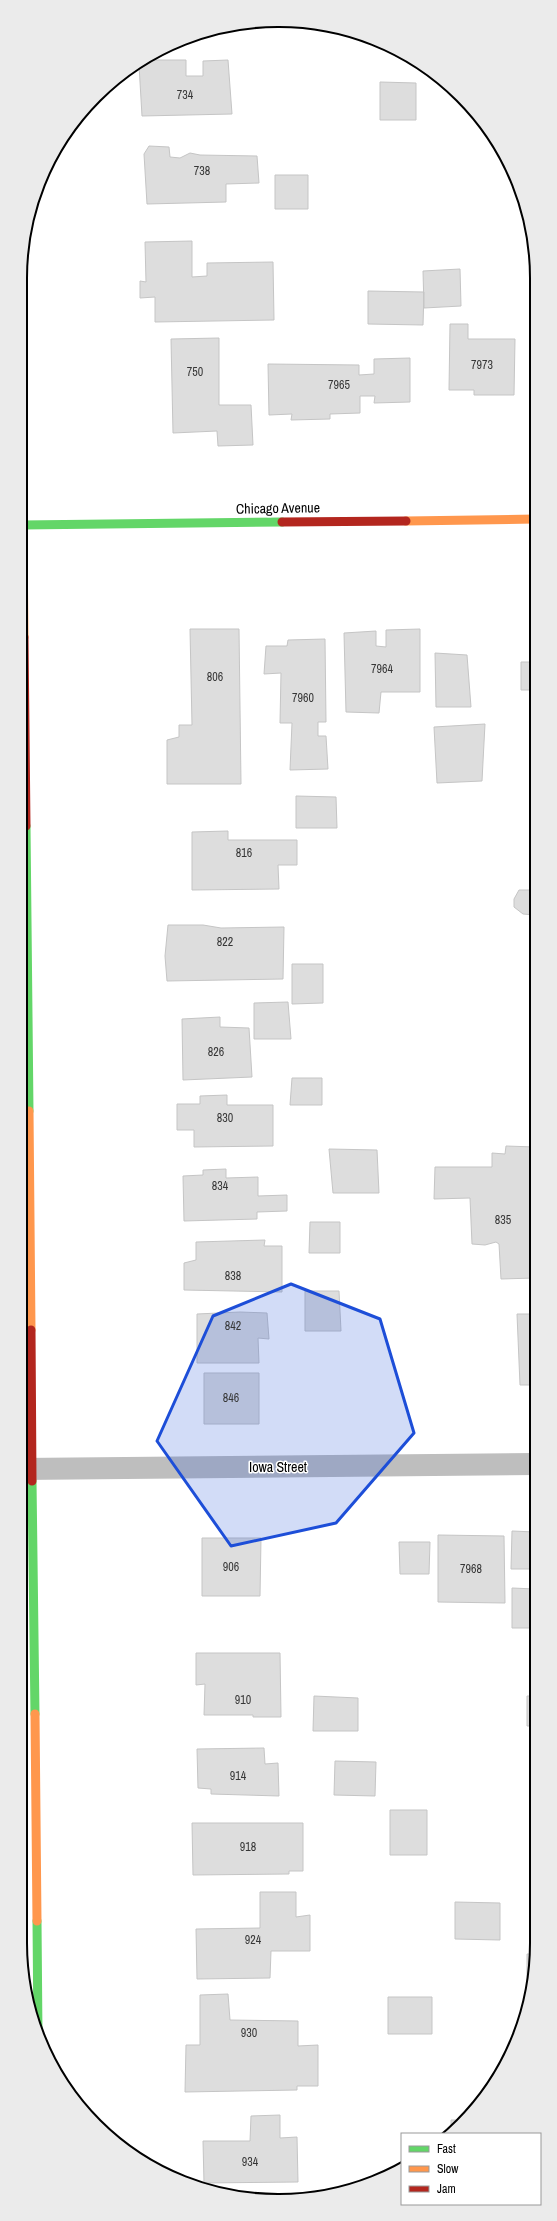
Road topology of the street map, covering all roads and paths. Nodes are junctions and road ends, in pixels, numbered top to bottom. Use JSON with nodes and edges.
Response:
{"nodes":[{"id":1,"x":530,"y":519,"type":"edge"},
{"id":2,"x":27,"y":525,"type":"edge"},
{"id":3,"x":530,"y":1464,"type":"edge"},
{"id":4,"x":27,"y":1469,"type":"edge"},
{"id":5,"x":38,"y":2014,"type":"edge"}],
"edges":[{"from":1,"to":2,"type":"street","name":"Chicago Avenue"},
{"from":3,"to":4,"type":"street","name":"Iowa Street"},
{"from":4,"to":5,"type":"street"}]}
